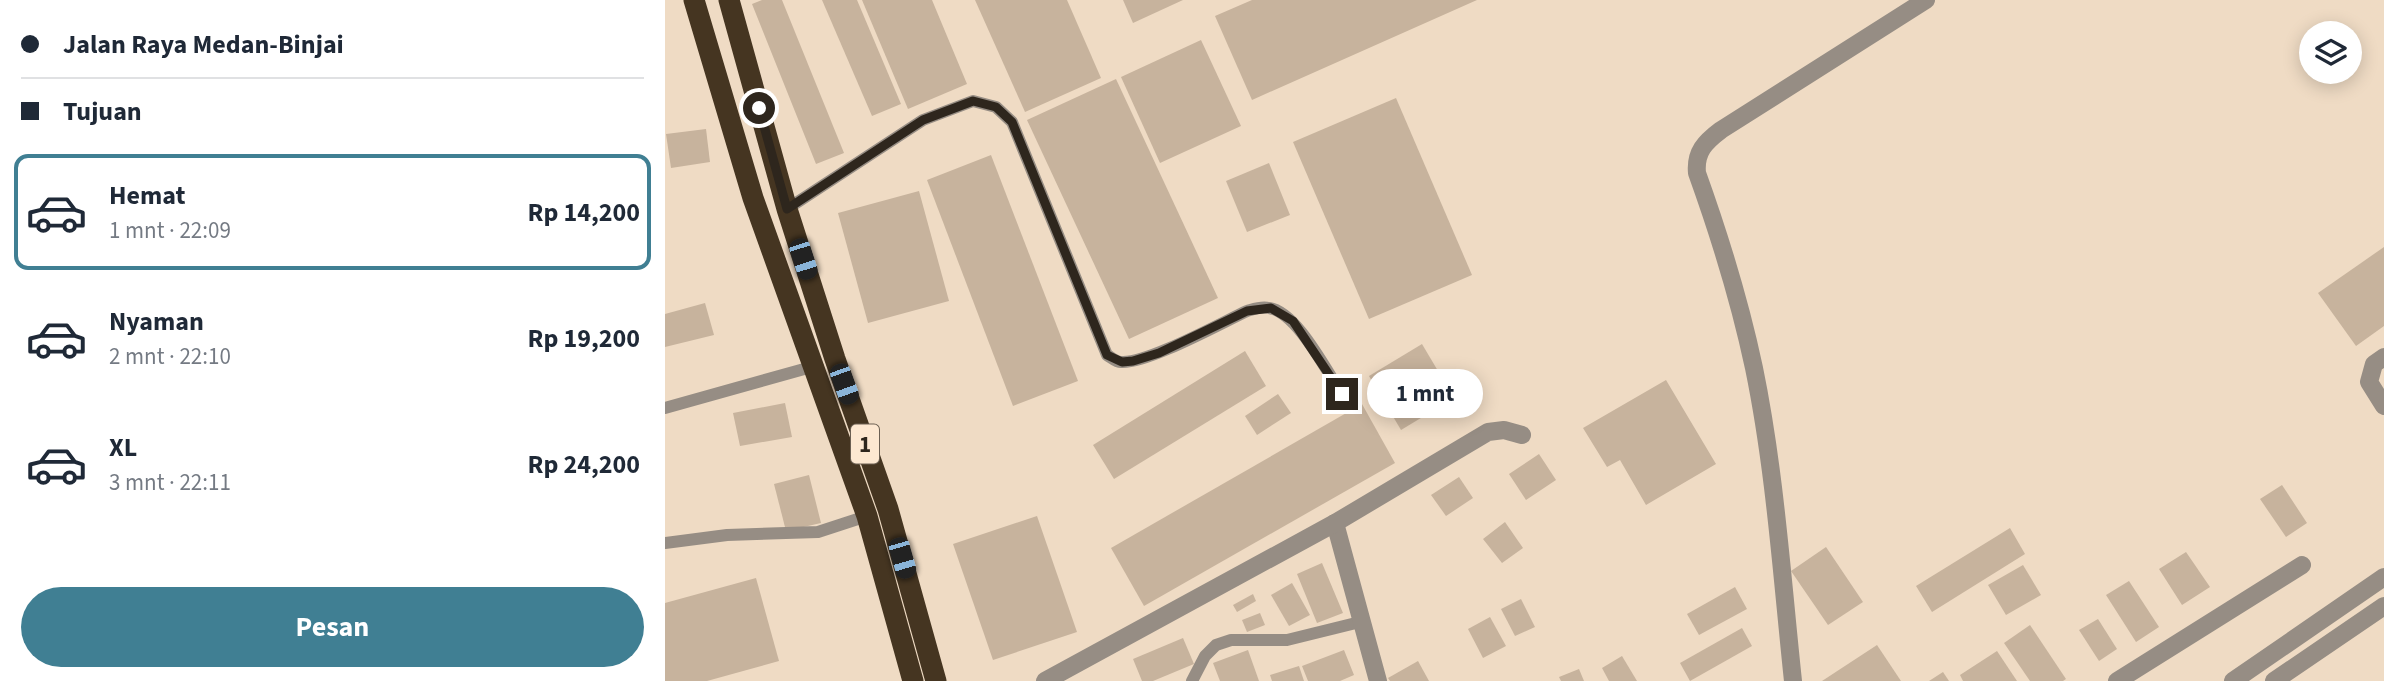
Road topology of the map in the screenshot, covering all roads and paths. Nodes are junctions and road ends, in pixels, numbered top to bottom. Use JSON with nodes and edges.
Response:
{"nodes":[{"id":1,"x":694,"y":0,"type":"edge"},
{"id":2,"x":729,"y":0,"type":"edge"},
{"id":3,"x":1926,"y":0,"type":"edge"},
{"id":4,"x":787,"y":209,"type":"junction"},
{"id":5,"x":2384,"y":357,"type":"edge"},
{"id":6,"x":815,"y":366,"type":"junction"},
{"id":7,"x":1342,"y":394,"type":"dead end"},
{"id":8,"x":2384,"y":406,"type":"edge"},
{"id":9,"x":665,"y":408,"type":"edge"},
{"id":10,"x":1522,"y":435,"type":"dead end"},
{"id":11,"x":867,"y":516,"type":"junction"},
{"id":12,"x":1335,"y":523,"type":"junction"},
{"id":13,"x":665,"y":543,"type":"edge"},
{"id":14,"x":2302,"y":565,"type":"dead end"},
{"id":15,"x":2384,"y":577,"type":"edge"},
{"id":16,"x":2384,"y":606,"type":"edge"},
{"id":17,"x":1360,"y":622,"type":"junction"},
{"id":18,"x":913,"y":681,"type":"edge"},
{"id":19,"x":936,"y":681,"type":"edge"},
{"id":20,"x":1045,"y":681,"type":"edge"},
{"id":21,"x":1192,"y":681,"type":"edge"},
{"id":22,"x":1378,"y":681,"type":"edge"},
{"id":23,"x":1793,"y":681,"type":"edge"},
{"id":24,"x":2117,"y":681,"type":"edge"},
{"id":25,"x":2233,"y":681,"type":"edge"},
{"id":26,"x":2273,"y":681,"type":"edge"}],
"edges":[{"from":1,"to":6,"type":"highway","number":"1"},
{"from":2,"to":4,"type":"highway","number":"1"},
{"from":3,"to":23,"type":"street"},
{"from":4,"to":7,"type":"lane"},
{"from":4,"to":19,"type":"highway","number":"1"},
{"from":5,"to":8,"type":"street"},
{"from":6,"to":9,"type":"lane"},
{"from":6,"to":11,"type":"highway","number":"1"},
{"from":10,"to":12,"type":"street"},
{"from":11,"to":13,"type":"lane"},
{"from":11,"to":18,"type":"highway","number":"1"},
{"from":12,"to":17,"type":"street"},
{"from":12,"to":20,"type":"street"},
{"from":14,"to":24,"type":"street"},
{"from":15,"to":25,"type":"street"},
{"from":16,"to":26,"type":"street"},
{"from":17,"to":21,"type":"lane"},
{"from":17,"to":22,"type":"street"}]}
